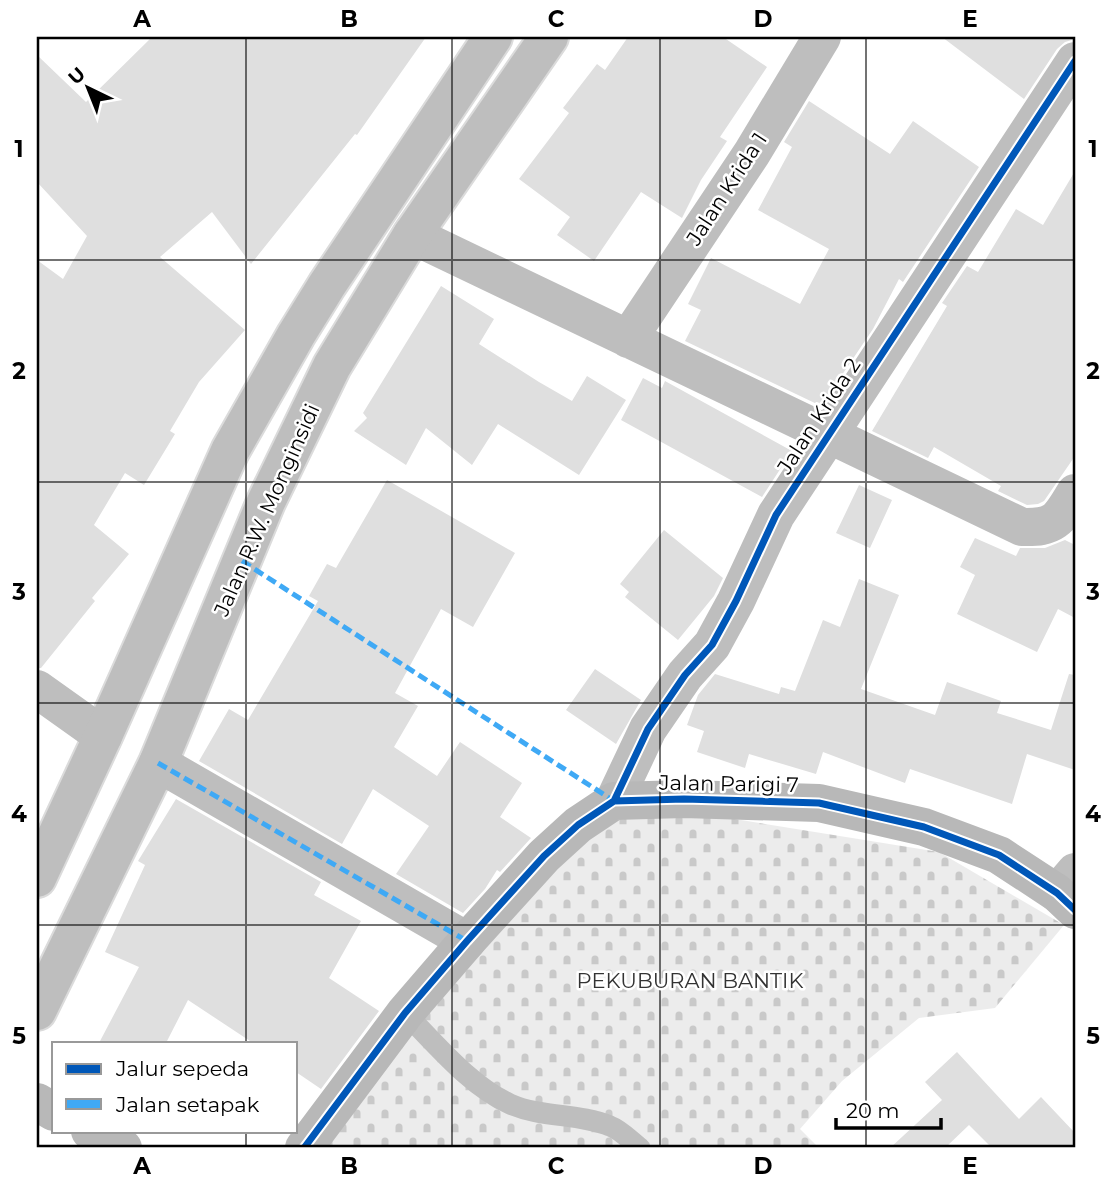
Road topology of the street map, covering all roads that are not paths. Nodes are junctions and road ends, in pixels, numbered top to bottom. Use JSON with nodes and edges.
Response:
{"nodes":[{"id":1,"x":493,"y":37,"type":"edge"},
{"id":2,"x":549,"y":37,"type":"edge"},
{"id":3,"x":822,"y":37,"type":"edge"},
{"id":4,"x":1075,"y":61,"type":"edge"},
{"id":5,"x":412,"y":235,"type":"junction"},
{"id":6,"x":628,"y":339,"type":"junction"},
{"id":7,"x":828,"y":434,"type":"junction"},
{"id":8,"x":230,"y":451,"type":"junction"},
{"id":9,"x":280,"y":473,"type":"junction"},
{"id":10,"x":1075,"y":493,"type":"edge"},
{"id":11,"x":37,"y":689,"type":"edge"},
{"id":12,"x":103,"y":736,"type":"junction"},
{"id":13,"x":158,"y":763,"type":"junction"},
{"id":14,"x":614,"y":801,"type":"junction"},
{"id":15,"x":37,"y":878,"type":"edge"},
{"id":16,"x":1069,"y":892,"type":"edge"},
{"id":17,"x":467,"y":941,"type":"junction"},
{"id":18,"x":37,"y":1011,"type":"edge"},
{"id":19,"x":405,"y":1013,"type":"junction"},
{"id":20,"x":92,"y":1132,"type":"edge"},
{"id":21,"x":122,"y":1148,"type":"edge"},
{"id":22,"x":304,"y":1148,"type":"edge"},
{"id":23,"x":640,"y":1148,"type":"edge"}],
"edges":[{"from":1,"to":8,"type":"main road"},
{"from":2,"to":5,"type":"main road","name":"Jalan R.W. Monginsidi"},
{"from":3,"to":6,"type":"main road","name":"Jalan Krida 1"},
{"from":4,"to":7,"type":"main road","name":"Jalan Krida 2"},
{"from":5,"to":6,"type":"main road"},
{"from":5,"to":9,"type":"main road","name":"Jalan R.W. Monginsidi"},
{"from":6,"to":7,"type":"main road"},
{"from":7,"to":10,"type":"main road"},
{"from":7,"to":14,"type":"main road","name":"Jalan Krida 2"},
{"from":8,"to":9,"type":"main road"},
{"from":8,"to":12,"type":"main road"},
{"from":9,"to":13,"type":"main road","name":"Jalan R.W. Monginsidi"},
{"from":11,"to":12,"type":"main road"},
{"from":12,"to":15,"type":"main road"},
{"from":13,"to":17,"type":"main road"},
{"from":13,"to":18,"type":"main road","name":"Jalan R.W. Monginsidi"},
{"from":14,"to":16,"type":"street","name":"Jalan Parigi 7"},
{"from":14,"to":17,"type":"street"},
{"from":17,"to":19,"type":"street"},
{"from":19,"to":22,"type":"street"},
{"from":19,"to":23,"type":"lane"},
{"from":20,"to":21,"type":"street"}]}
